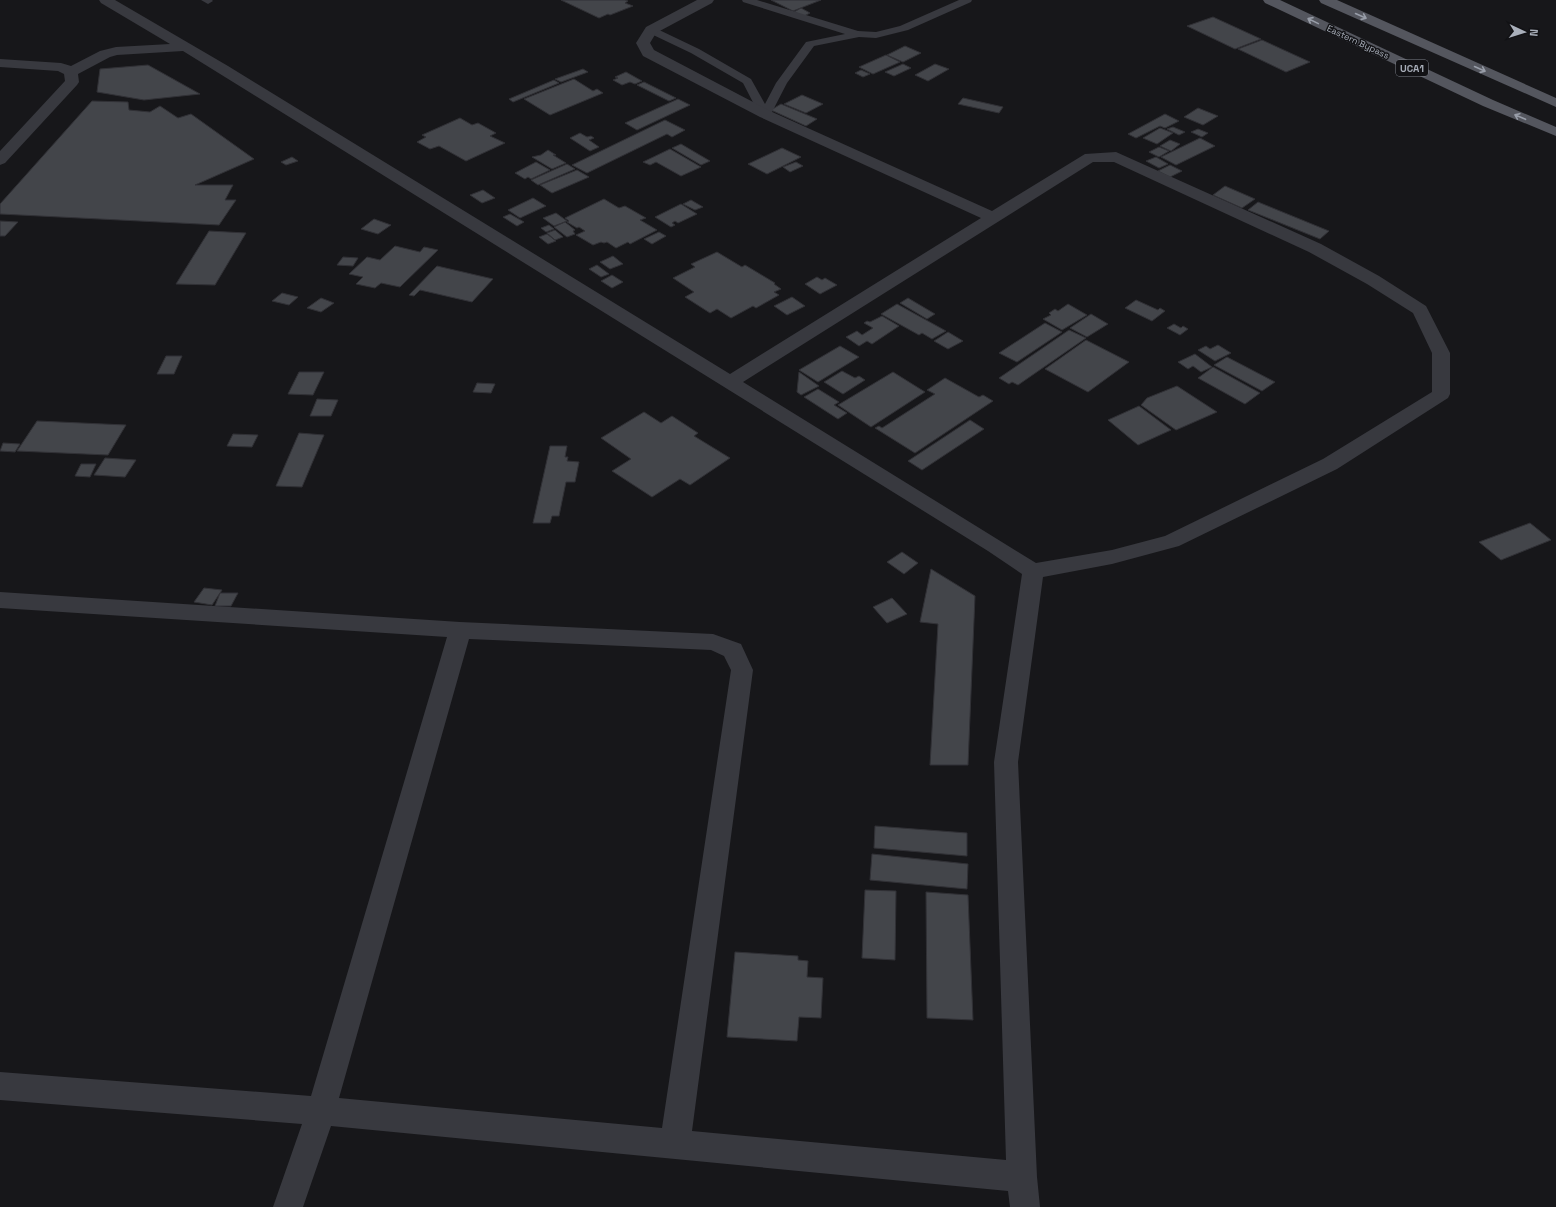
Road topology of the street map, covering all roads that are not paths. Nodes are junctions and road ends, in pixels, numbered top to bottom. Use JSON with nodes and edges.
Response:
{"nodes":[{"id":1,"x":106,"y":0,"type":"edge"},
{"id":2,"x":707,"y":0,"type":"edge"},
{"id":3,"x":747,"y":0,"type":"edge"},
{"id":4,"x":967,"y":0,"type":"edge"},
{"id":5,"x":1270,"y":0,"type":"edge"},
{"id":6,"x":1326,"y":0,"type":"edge"},
{"id":7,"x":651,"y":30,"type":"junction"},
{"id":8,"x":857,"y":34,"type":"junction"},
{"id":9,"x":186,"y":47,"type":"junction"},
{"id":10,"x":0,"y":63,"type":"edge"},
{"id":11,"x":71,"y":72,"type":"junction"},
{"id":12,"x":1556,"y":102,"type":"edge"},
{"id":13,"x":765,"y":114,"type":"junction"},
{"id":14,"x":1556,"y":132,"type":"edge"},
{"id":15,"x":0,"y":160,"type":"edge"},
{"id":16,"x":994,"y":218,"type":"junction"},
{"id":17,"x":730,"y":382,"type":"junction"},
{"id":18,"x":1033,"y":571,"type":"junction"},
{"id":19,"x":0,"y":600,"type":"edge"},
{"id":20,"x":460,"y":630,"type":"junction"},
{"id":21,"x":0,"y":1086,"type":"edge"},
{"id":22,"x":321,"y":1111,"type":"junction"},
{"id":23,"x":675,"y":1144,"type":"junction"},
{"id":24,"x":1022,"y":1178,"type":"junction"},
{"id":25,"x":288,"y":1207,"type":"edge"},
{"id":26,"x":1025,"y":1207,"type":"edge"}],
"edges":[{"from":1,"to":9,"type":"street"},
{"from":2,"to":7,"type":"street"},
{"from":3,"to":8,"type":"lane"},
{"from":4,"to":8,"type":"lane"},
{"from":14,"to":5,"type":"main road","name":"Eastern Bypass","number":"UCA1","one_way":true},
{"from":6,"to":12,"type":"main road","number":"UCA1","one_way":true},
{"from":7,"to":13,"type":"lane"},
{"from":7,"to":13,"type":"street"},
{"from":8,"to":13,"type":"lane"},
{"from":9,"to":11,"type":"street"},
{"from":9,"to":17,"type":"street"},
{"from":10,"to":11,"type":"street"},
{"from":11,"to":15,"type":"street"},
{"from":13,"to":16,"type":"street"},
{"from":16,"to":17,"type":"street"},
{"from":16,"to":18,"type":"street"},
{"from":17,"to":18,"type":"street"},
{"from":18,"to":24,"type":"street"},
{"from":19,"to":20,"type":"street"},
{"from":20,"to":22,"type":"street"},
{"from":20,"to":23,"type":"street"},
{"from":21,"to":22,"type":"street"},
{"from":22,"to":23,"type":"street"},
{"from":22,"to":25,"type":"street"},
{"from":23,"to":24,"type":"street"},
{"from":24,"to":26,"type":"street"}]}
